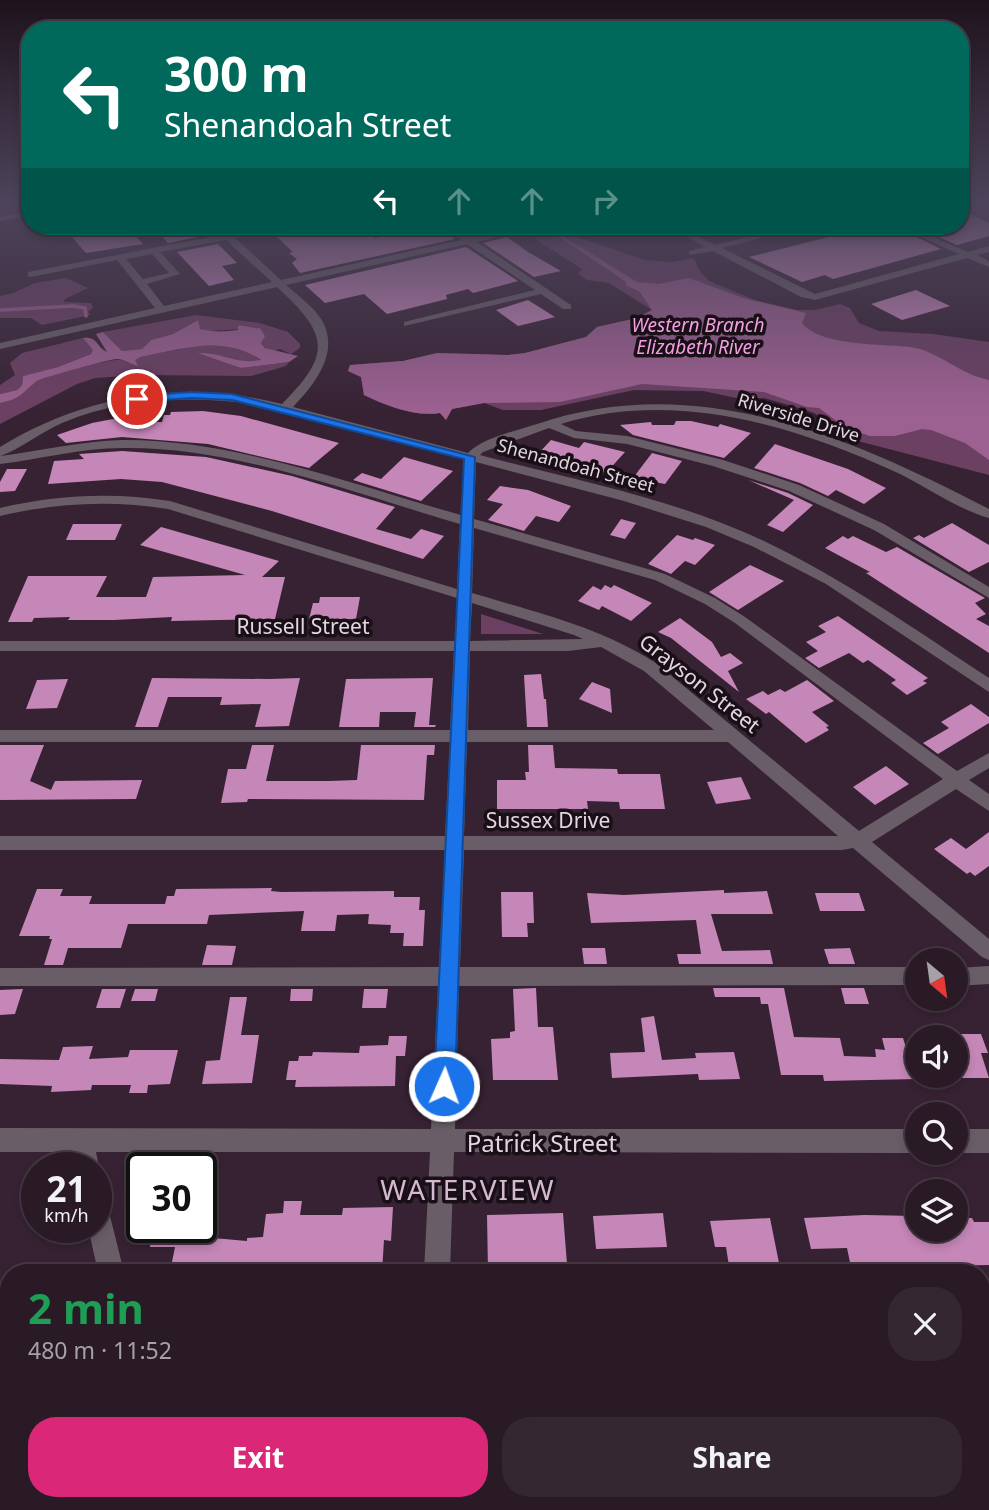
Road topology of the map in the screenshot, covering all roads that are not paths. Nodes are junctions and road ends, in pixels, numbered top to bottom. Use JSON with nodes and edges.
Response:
{"nodes":[{"id":1,"x":40,"y":272,"type":"edge"},
{"id":2,"x":132,"y":272,"type":"edge"},
{"id":3,"x":173,"y":272,"type":"edge"},
{"id":4,"x":266,"y":272,"type":"edge"},
{"id":5,"x":330,"y":272,"type":"edge"},
{"id":6,"x":516,"y":272,"type":"edge"},
{"id":7,"x":761,"y":272,"type":"edge"},
{"id":8,"x":907,"y":272,"type":"edge"},
{"id":9,"x":31,"y":274,"type":"dead end"},
{"id":10,"x":140,"y":283,"type":"junction"},
{"id":11,"x":279,"y":284,"type":"junction"},
{"id":12,"x":542,"y":290,"type":"junction"},
{"id":13,"x":567,"y":307,"type":"dead end"},
{"id":14,"x":162,"y":310,"type":"junction"},
{"id":15,"x":408,"y":324,"type":"dead end"},
{"id":16,"x":0,"y":346,"type":"edge"},
{"id":17,"x":284,"y":409,"type":"junction"},
{"id":18,"x":550,"y":424,"type":"junction"},
{"id":19,"x":0,"y":452,"type":"edge"},
{"id":20,"x":470,"y":457,"type":"junction"},
{"id":21,"x":0,"y":460,"type":"edge"},
{"id":22,"x":0,"y":512,"type":"edge"},
{"id":23,"x":989,"y":514,"type":"edge"},
{"id":24,"x":466,"y":521,"type":"junction"},
{"id":25,"x":989,"y":593,"type":"edge"},
{"id":26,"x":463,"y":595,"type":"junction"},
{"id":27,"x":605,"y":641,"type":"junction"},
{"id":28,"x":0,"y":646,"type":"edge"},
{"id":29,"x":461,"y":646,"type":"junction"},
{"id":30,"x":989,"y":686,"type":"edge"},
{"id":31,"x":0,"y":736,"type":"edge"},
{"id":32,"x":732,"y":736,"type":"junction"},
{"id":33,"x":458,"y":737,"type":"junction"},
{"id":34,"x":989,"y":759,"type":"edge"},
{"id":35,"x":956,"y":780,"type":"junction"},
{"id":36,"x":989,"y":804,"type":"edge"},
{"id":37,"x":857,"y":840,"type":"junction"},
{"id":38,"x":0,"y":843,"type":"edge"},
{"id":39,"x":455,"y":843,"type":"junction"},
{"id":40,"x":989,"y":951,"type":"edge"},
{"id":41,"x":449,"y":975,"type":"junction"},
{"id":42,"x":989,"y":975,"type":"edge"},
{"id":43,"x":0,"y":976,"type":"edge"},
{"id":44,"x":905,"y":976,"type":"edge"},
{"id":45,"x":968,"y":976,"type":"edge"},
{"id":46,"x":0,"y":1140,"type":"edge"},
{"id":47,"x":81,"y":1140,"type":"junction"},
{"id":48,"x":905,"y":1141,"type":"edge"},
{"id":49,"x":968,"y":1141,"type":"edge"},
{"id":50,"x":989,"y":1141,"type":"edge"},
{"id":51,"x":442,"y":1142,"type":"junction"},
{"id":52,"x":84,"y":1152,"type":"edge"},
{"id":53,"x":104,"y":1243,"type":"edge"},
{"id":54,"x":109,"y":1264,"type":"edge"},
{"id":55,"x":437,"y":1264,"type":"edge"}],
"edges":[{"from":1,"to":9,"type":"street"},
{"from":2,"to":10,"type":"street"},
{"from":3,"to":10,"type":"street"},
{"from":4,"to":11,"type":"street"},
{"from":5,"to":11,"type":"street"},
{"from":6,"to":12,"type":"street"},
{"from":7,"to":8,"type":"street"},
{"from":10,"to":14,"type":"street"},
{"from":11,"to":14,"type":"street"},
{"from":11,"to":17,"type":"street"},
{"from":12,"to":13,"type":"street"},
{"from":12,"to":15,"type":"street"},
{"from":14,"to":16,"type":"street"},
{"from":17,"to":19,"type":"street","name":"Shenandoah Street"},
{"from":17,"to":20,"type":"street","name":"Shenandoah Street"},
{"from":18,"to":20,"type":"street","name":"Riverside Drive"},
{"from":18,"to":23,"type":"street","name":"Riverside Drive"},
{"from":18,"to":25,"type":"street"},
{"from":20,"to":24,"type":"street"},
{"from":20,"to":30,"type":"street","name":"Shenandoah Street"},
{"from":21,"to":24,"type":"street"},
{"from":22,"to":26,"type":"street","name":"Grayson Street"},
{"from":24,"to":26,"type":"street"},
{"from":24,"to":35,"type":"street"},
{"from":26,"to":27,"type":"street","name":"Grayson Street"},
{"from":26,"to":29,"type":"street"},
{"from":27,"to":29,"type":"street","name":"Russell Street"},
{"from":27,"to":32,"type":"street","name":"Grayson Street"},
{"from":28,"to":29,"type":"street","name":"Russell Street"},
{"from":29,"to":33,"type":"street"},
{"from":31,"to":33,"type":"street"},
{"from":32,"to":33,"type":"street"},
{"from":32,"to":37,"type":"street","name":"Grayson Street"},
{"from":33,"to":39,"type":"street"},
{"from":34,"to":35,"type":"street","name":"Sussex Drive"},
{"from":35,"to":36,"type":"street"},
{"from":35,"to":37,"type":"street","name":"Sussex Drive"},
{"from":37,"to":39,"type":"street","name":"Sussex Drive"},
{"from":37,"to":40,"type":"street","name":"Grayson Street"},
{"from":38,"to":39,"type":"street","name":"Sussex Drive"},
{"from":39,"to":41,"type":"street"},
{"from":41,"to":43,"type":"street"},
{"from":41,"to":44,"type":"street"},
{"from":41,"to":51,"type":"street"},
{"from":42,"to":45,"type":"street"},
{"from":46,"to":47,"type":"street","name":"Patrick Street"},
{"from":47,"to":51,"type":"street","name":"Patrick Street"},
{"from":47,"to":52,"type":"street"},
{"from":48,"to":51,"type":"street","name":"Patrick Street"},
{"from":49,"to":50,"type":"street"},
{"from":51,"to":55,"type":"street"},
{"from":53,"to":54,"type":"street"}]}
